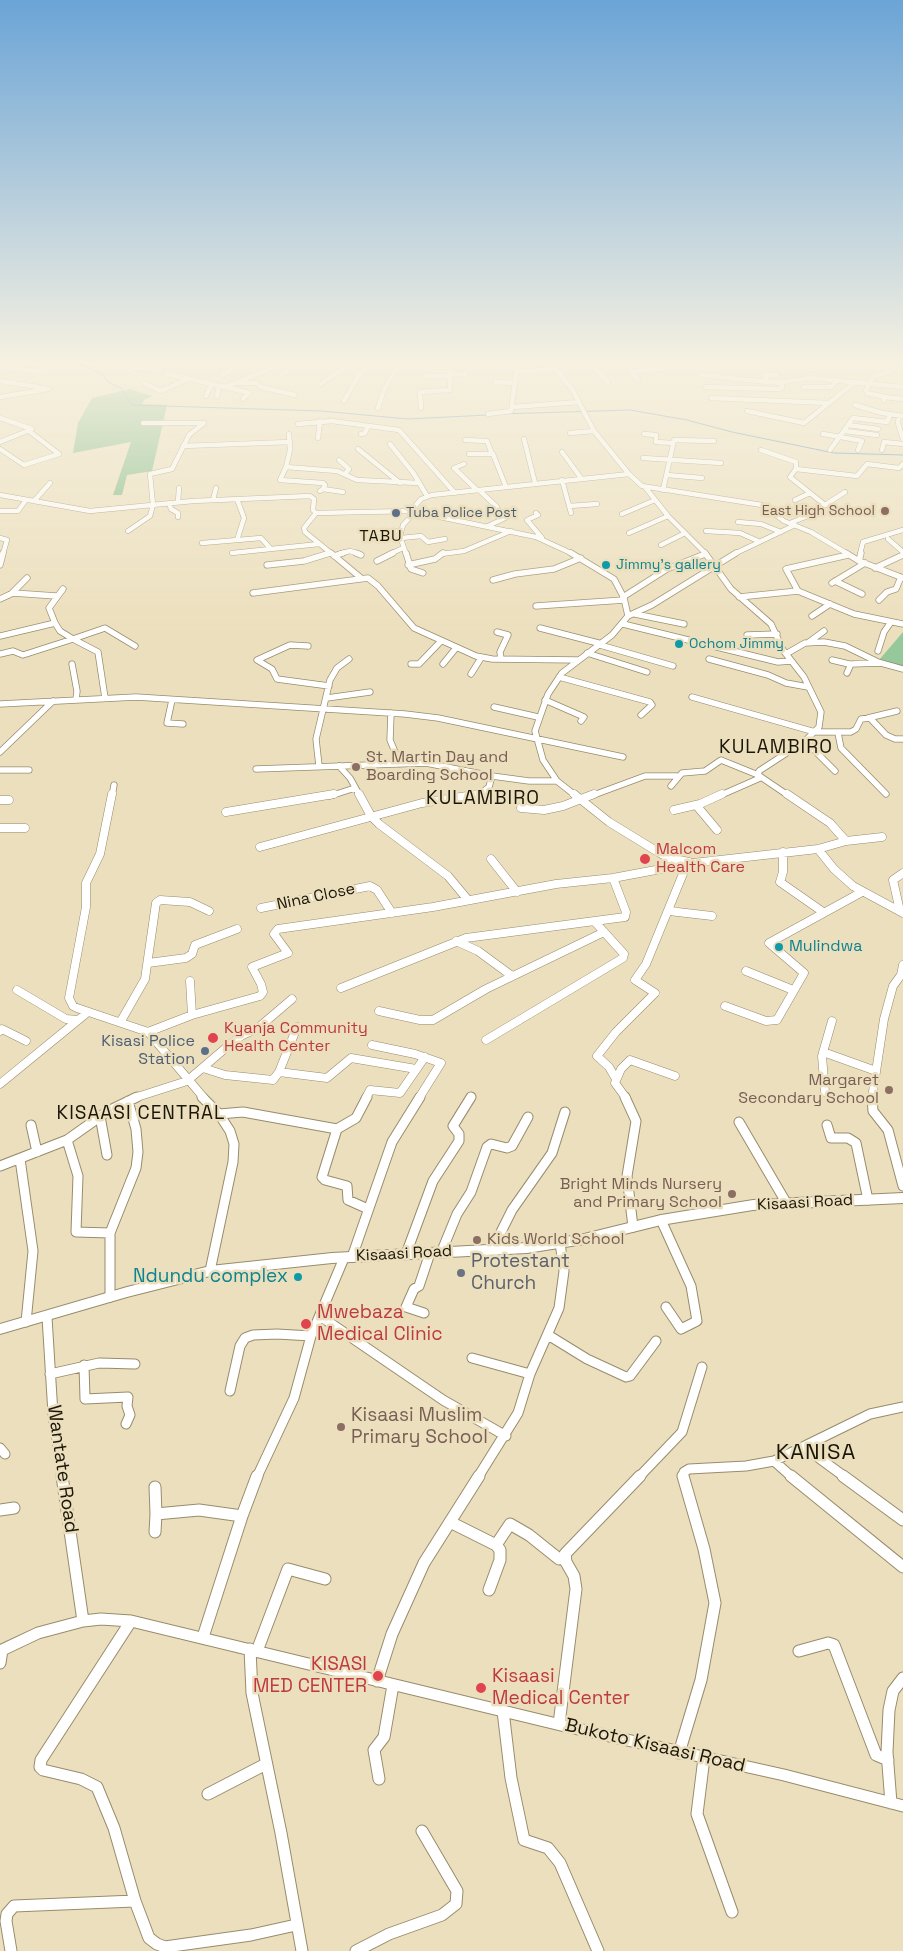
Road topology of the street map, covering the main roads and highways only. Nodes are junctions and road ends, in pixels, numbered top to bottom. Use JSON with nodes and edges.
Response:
{"nodes":[{"id":1,"x":903,"y":1198,"type":"edge"},
{"id":2,"x":0,"y":1329,"type":"edge"}],
"edges":[{"from":1,"to":2,"type":"main road","name":"Kisaasi Road"}]}
